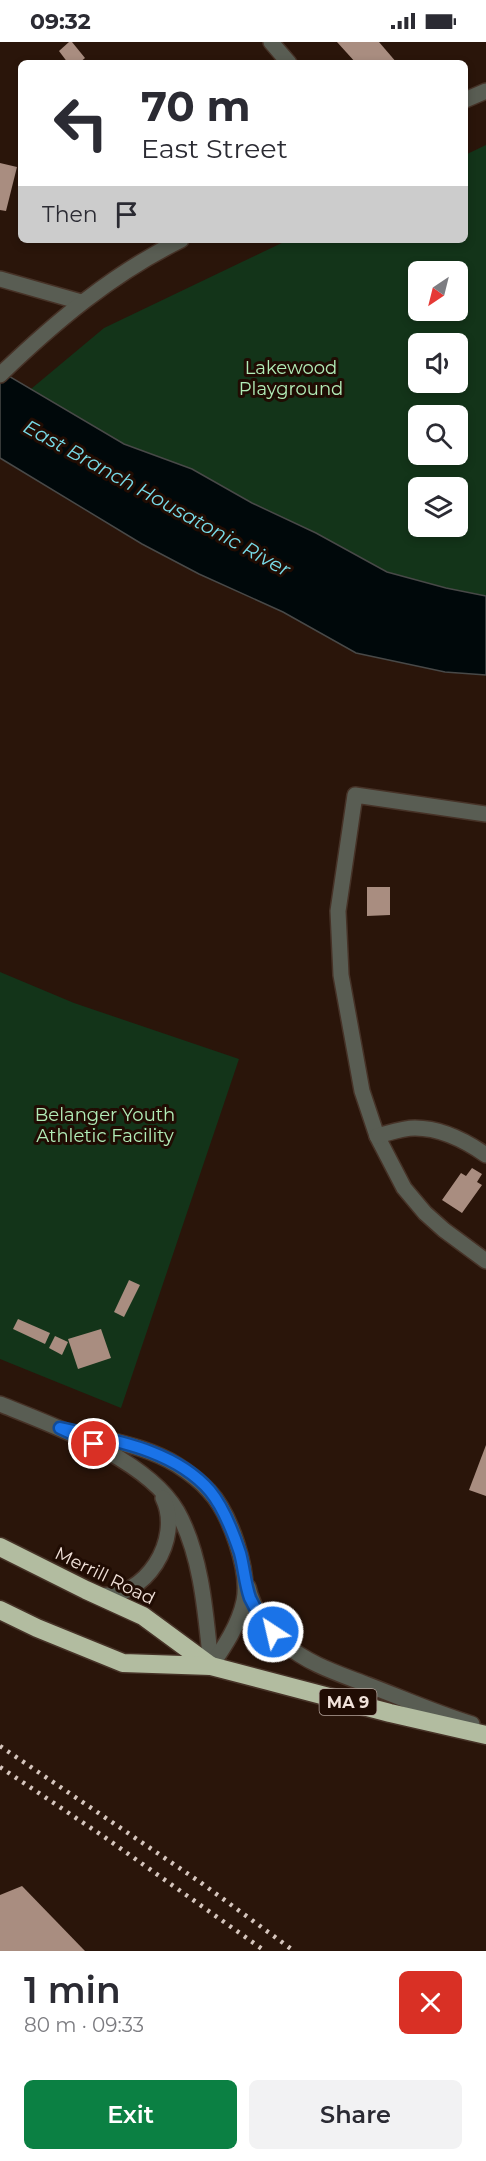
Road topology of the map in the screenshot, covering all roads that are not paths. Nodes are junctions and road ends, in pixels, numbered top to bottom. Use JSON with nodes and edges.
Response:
{"nodes":[{"id":1,"x":271,"y":42,"type":"edge"},
{"id":2,"x":286,"y":60,"type":"edge"},
{"id":3,"x":486,"y":91,"type":"edge"},
{"id":4,"x":468,"y":99,"type":"edge"},
{"id":5,"x":176,"y":243,"type":"edge"},
{"id":6,"x":0,"y":279,"type":"edge"},
{"id":7,"x":81,"y":302,"type":"junction"},
{"id":8,"x":0,"y":375,"type":"edge"},
{"id":9,"x":486,"y":814,"type":"edge"},
{"id":10,"x":377,"y":1136,"type":"junction"},
{"id":11,"x":486,"y":1155,"type":"edge"},
{"id":12,"x":486,"y":1261,"type":"edge"},
{"id":13,"x":0,"y":1404,"type":"edge"},
{"id":14,"x":60,"y":1428,"type":"junction"},
{"id":15,"x":157,"y":1487,"type":"junction"},
{"id":16,"x":0,"y":1547,"type":"edge"},
{"id":17,"x":240,"y":1556,"type":"junction"},
{"id":18,"x":97,"y":1595,"type":"junction"},
{"id":19,"x":0,"y":1610,"type":"edge"},
{"id":20,"x":211,"y":1666,"type":"junction"},
{"id":21,"x":486,"y":1728,"type":"edge"},
{"id":22,"x":486,"y":1735,"type":"edge"}],
"edges":[{"from":1,"to":2,"type":"street"},
{"from":3,"to":4,"type":"street"},
{"from":5,"to":7,"type":"street"},
{"from":6,"to":7,"type":"street"},
{"from":7,"to":8,"type":"street"},
{"from":9,"to":10,"type":"street"},
{"from":10,"to":11,"type":"street"},
{"from":10,"to":12,"type":"street"},
{"from":13,"to":14,"type":"street"},
{"from":14,"to":15,"type":"street"},
{"from":14,"to":17,"type":"street"},
{"from":15,"to":18,"type":"street"},
{"from":15,"to":20,"type":"street"},
{"from":16,"to":18,"type":"highway","name":"Merrill Road","number":"MA 9"},
{"from":17,"to":20,"type":"street"},
{"from":17,"to":21,"type":"street"},
{"from":18,"to":20,"type":"highway","name":"Merrill Road","number":"MA 9"},
{"from":19,"to":20,"type":"highway","number":"MA 9"},
{"from":20,"to":22,"type":"highway","number":"MA 9"}]}
